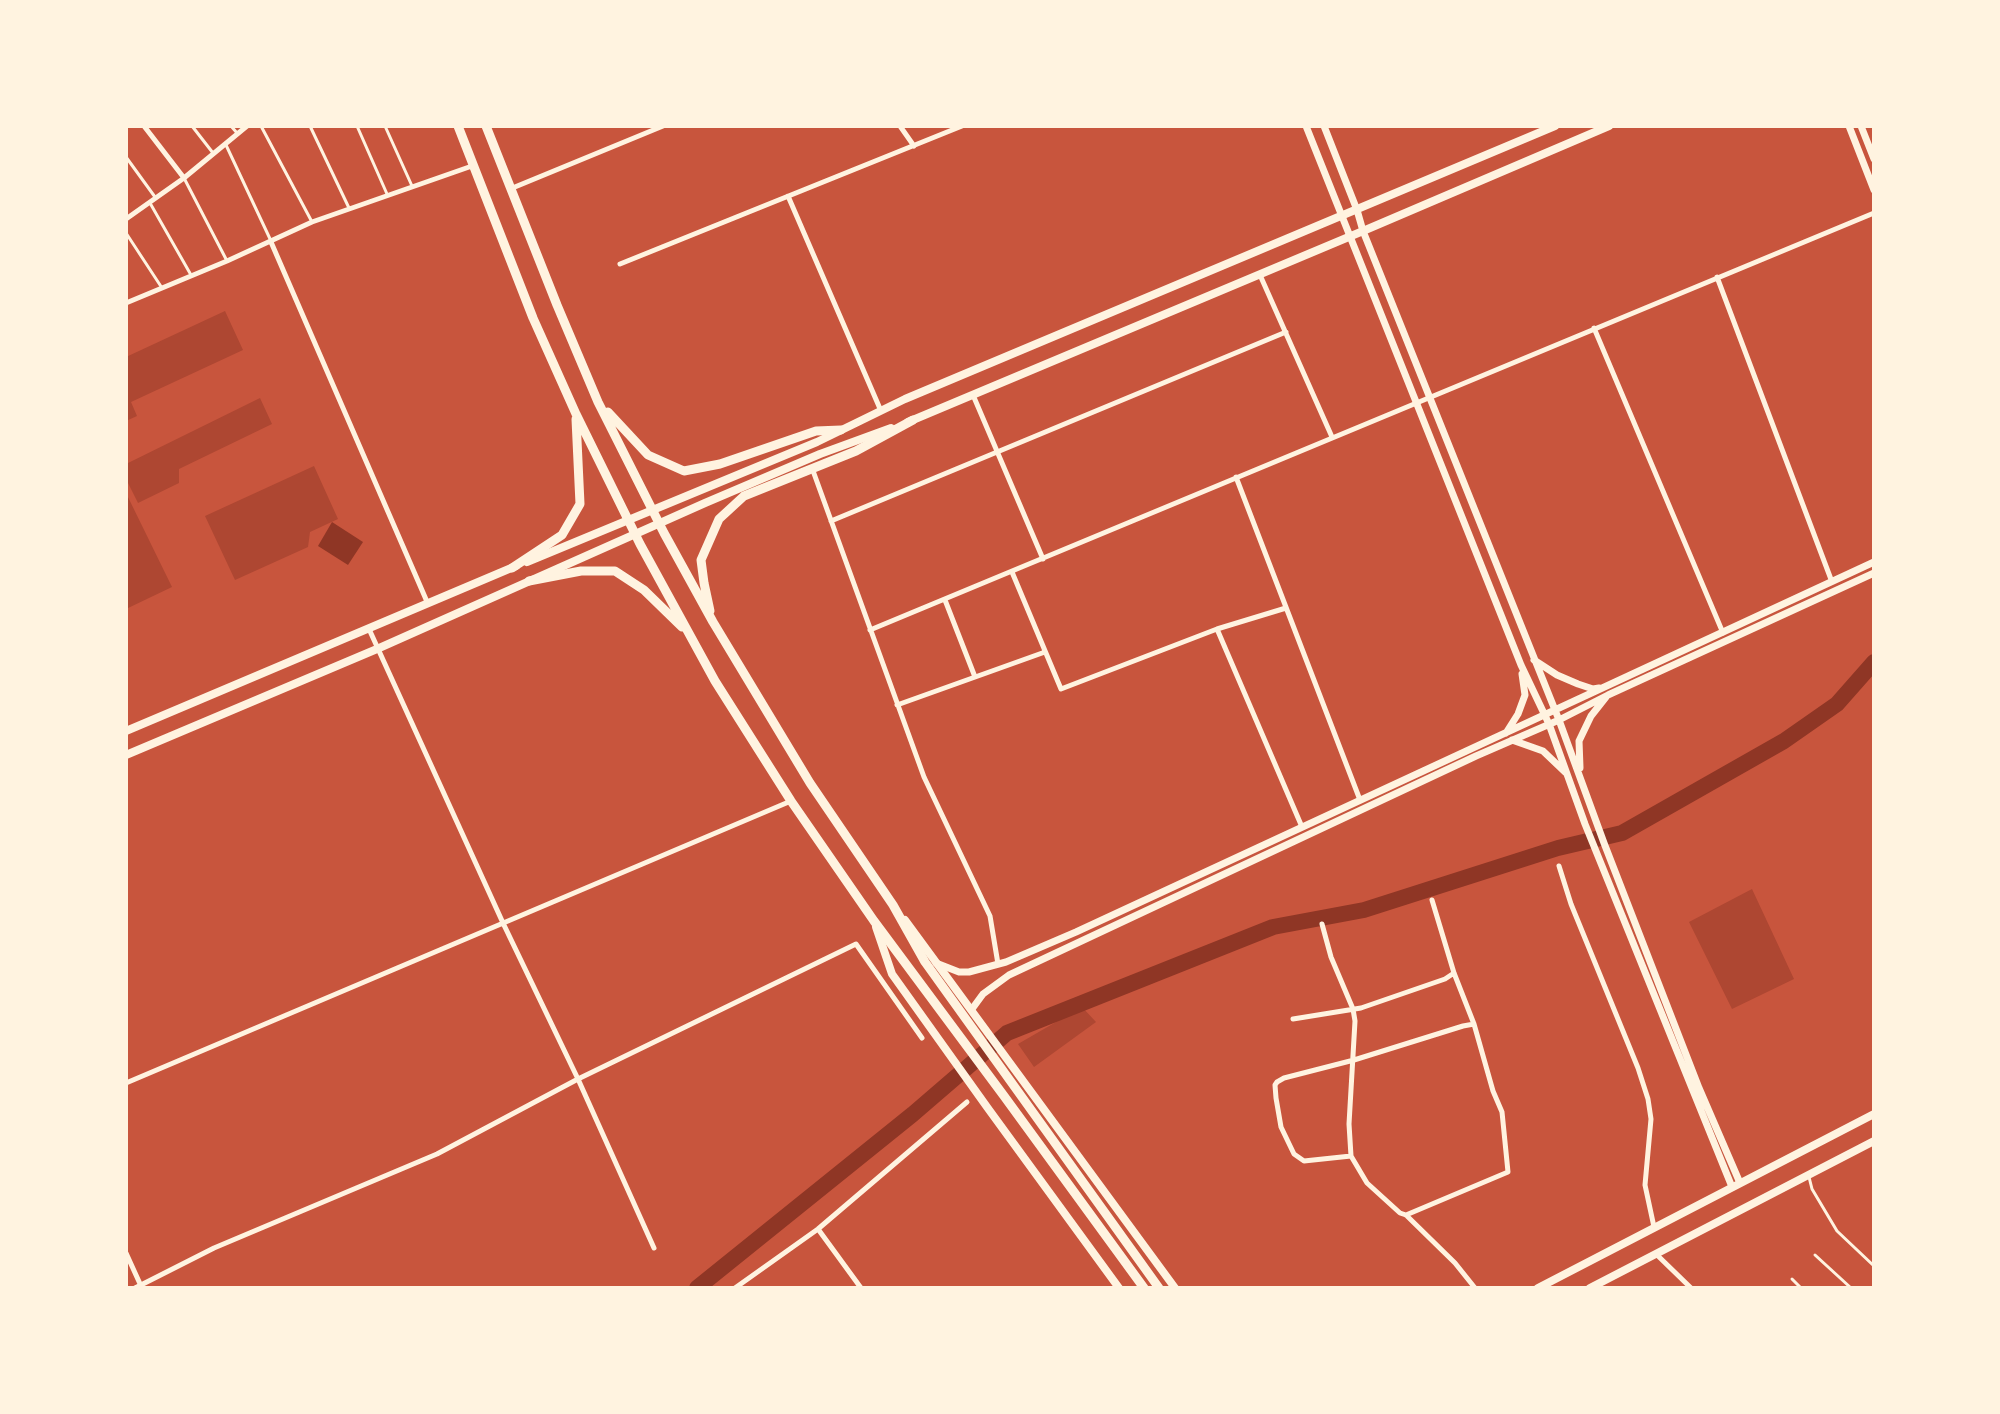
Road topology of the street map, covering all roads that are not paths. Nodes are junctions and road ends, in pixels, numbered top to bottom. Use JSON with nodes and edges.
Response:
{"nodes":[{"id":1,"x":144,"y":126,"type":"edge"},
{"id":2,"x":192,"y":126,"type":"edge"},
{"id":3,"x":231,"y":126,"type":"edge"},
{"id":4,"x":247,"y":126,"type":"edge"},
{"id":5,"x":261,"y":126,"type":"edge"},
{"id":6,"x":310,"y":126,"type":"edge"},
{"id":7,"x":357,"y":126,"type":"edge"},
{"id":8,"x":385,"y":126,"type":"edge"},
{"id":9,"x":458,"y":126,"type":"edge"},
{"id":10,"x":486,"y":126,"type":"edge"},
{"id":11,"x":663,"y":126,"type":"edge"},
{"id":12,"x":900,"y":126,"type":"edge"},
{"id":13,"x":962,"y":126,"type":"edge"},
{"id":14,"x":1306,"y":126,"type":"edge"},
{"id":15,"x":1324,"y":126,"type":"edge"},
{"id":16,"x":1556,"y":126,"type":"edge"},
{"id":17,"x":1609,"y":126,"type":"edge"},
{"id":18,"x":1849,"y":126,"type":"edge"},
{"id":19,"x":1861,"y":126,"type":"edge"},
{"id":20,"x":238,"y":134,"type":"junction"},
{"id":21,"x":226,"y":145,"type":"junction"},
{"id":22,"x":914,"y":146,"type":"junction"},
{"id":23,"x":214,"y":154,"type":"junction"},
{"id":24,"x":126,"y":157,"type":"edge"},
{"id":25,"x":1874,"y":159,"type":"edge"},
{"id":26,"x":472,"y":166,"type":"junction"},
{"id":27,"x":184,"y":178,"type":"junction"},
{"id":28,"x":412,"y":186,"type":"junction"},
{"id":29,"x":510,"y":189,"type":"junction"},
{"id":30,"x":1874,"y":190,"type":"edge"},
{"id":31,"x":388,"y":196,"type":"junction"},
{"id":32,"x":788,"y":196,"type":"junction"},
{"id":33,"x":156,"y":198,"type":"junction"},
{"id":34,"x":150,"y":203,"type":"junction"},
{"id":35,"x":349,"y":208,"type":"junction"},
{"id":36,"x":1357,"y":210,"type":"junction"},
{"id":37,"x":1874,"y":213,"type":"edge"},
{"id":38,"x":1341,"y":216,"type":"junction"},
{"id":39,"x":126,"y":219,"type":"edge"},
{"id":40,"x":312,"y":222,"type":"junction"},
{"id":41,"x":1363,"y":231,"type":"junction"},
{"id":42,"x":126,"y":233,"type":"edge"},
{"id":43,"x":1349,"y":237,"type":"junction"},
{"id":44,"x":271,"y":242,"type":"junction"},
{"id":45,"x":227,"y":261,"type":"junction"},
{"id":46,"x":620,"y":264,"type":"dead end"},
{"id":47,"x":1260,"y":274,"type":"junction"},
{"id":48,"x":191,"y":275,"type":"junction"},
{"id":49,"x":1717,"y":277,"type":"junction"},
{"id":50,"x":162,"y":288,"type":"junction"},
{"id":51,"x":126,"y":303,"type":"edge"},
{"id":52,"x":1594,"y":328,"type":"junction"},
{"id":53,"x":1286,"y":332,"type":"junction"},
{"id":54,"x":973,"y":395,"type":"junction"},
{"id":55,"x":1430,"y":396,"type":"junction"},
{"id":56,"x":598,"y":402,"type":"junction"},
{"id":57,"x":1416,"y":402,"type":"junction"},
{"id":58,"x":881,"y":411,"type":"junction"},
{"id":59,"x":576,"y":414,"type":"junction"},
{"id":60,"x":913,"y":420,"type":"junction"},
{"id":61,"x":841,"y":430,"type":"junction"},
{"id":62,"x":1332,"y":437,"type":"junction"},
{"id":63,"x":997,"y":452,"type":"junction"},
{"id":64,"x":812,"y":468,"type":"junction"},
{"id":65,"x":1236,"y":477,"type":"junction"},
{"id":66,"x":831,"y":520,"type":"junction"},
{"id":67,"x":1043,"y":559,"type":"junction"},
{"id":68,"x":1874,"y":562,"type":"edge"},
{"id":69,"x":512,"y":568,"type":"junction"},
{"id":70,"x":1012,"y":572,"type":"junction"},
{"id":71,"x":1874,"y":573,"type":"edge"},
{"id":72,"x":530,"y":581,"type":"junction"},
{"id":73,"x":1832,"y":582,"type":"junction"},
{"id":74,"x":945,"y":600,"type":"junction"},
{"id":75,"x":428,"y":604,"type":"junction"},
{"id":76,"x":1286,"y":608,"type":"junction"},
{"id":77,"x":712,"y":622,"type":"junction"},
{"id":78,"x":369,"y":629,"type":"junction"},
{"id":79,"x":1217,"y":629,"type":"junction"},
{"id":80,"x":870,"y":630,"type":"junction"},
{"id":81,"x":688,"y":632,"type":"junction"},
{"id":82,"x":1723,"y":633,"type":"junction"},
{"id":83,"x":377,"y":649,"type":"junction"},
{"id":84,"x":1045,"y":651,"type":"junction"},
{"id":85,"x":1534,"y":660,"type":"junction"},
{"id":86,"x":1521,"y":665,"type":"junction"},
{"id":87,"x":975,"y":677,"type":"junction"},
{"id":88,"x":1606,"y":691,"type":"junction"},
{"id":89,"x":897,"y":705,"type":"junction"},
{"id":90,"x":1554,"y":711,"type":"junction"},
{"id":91,"x":1544,"y":716,"type":"junction"},
{"id":92,"x":1559,"y":720,"type":"junction"},
{"id":93,"x":1549,"y":724,"type":"junction"},
{"id":94,"x":126,"y":731,"type":"edge"},
{"id":95,"x":1505,"y":734,"type":"junction"},
{"id":96,"x":1511,"y":740,"type":"junction"},
{"id":97,"x":126,"y":755,"type":"edge"},
{"id":98,"x":1567,"y":774,"type":"junction"},
{"id":99,"x":1580,"y":777,"type":"junction"},
{"id":100,"x":1360,"y":800,"type":"junction"},
{"id":101,"x":791,"y":801,"type":"junction"},
{"id":102,"x":1302,"y":827,"type":"junction"},
{"id":103,"x":1558,"y":866,"type":"dead end"},
{"id":104,"x":1432,"y":900,"type":"dead end"},
{"id":105,"x":893,"y":905,"type":"junction"},
{"id":106,"x":874,"y":921,"type":"junction"},
{"id":107,"x":503,"y":923,"type":"junction"},
{"id":108,"x":1322,"y":924,"type":"dead end"},
{"id":109,"x":936,"y":963,"type":"junction"},
{"id":110,"x":998,"y":964,"type":"junction"},
{"id":111,"x":1454,"y":973,"type":"junction"},
{"id":112,"x":972,"y":1009,"type":"junction"},
{"id":113,"x":1353,"y":1009,"type":"junction"},
{"id":114,"x":1293,"y":1019,"type":"dead end"},
{"id":115,"x":1474,"y":1024,"type":"junction"},
{"id":116,"x":922,"y":1038,"type":"dead end"},
{"id":117,"x":1354,"y":1060,"type":"junction"},
{"id":118,"x":578,"y":1079,"type":"junction"},
{"id":119,"x":126,"y":1083,"type":"edge"},
{"id":120,"x":967,"y":1102,"type":"dead end"},
{"id":121,"x":1874,"y":1114,"type":"edge"},
{"id":122,"x":1874,"y":1141,"type":"edge"},
{"id":123,"x":1351,"y":1156,"type":"junction"},
{"id":124,"x":1809,"y":1175,"type":"junction"},
{"id":125,"x":1740,"y":1183,"type":"junction"},
{"id":126,"x":1732,"y":1187,"type":"junction"},
{"id":127,"x":1406,"y":1215,"type":"junction"},
{"id":128,"x":1654,"y":1227,"type":"junction"},
{"id":129,"x":818,"y":1228,"type":"junction"},
{"id":130,"x":654,"y":1248,"type":"dead end"},
{"id":131,"x":126,"y":1253,"type":"edge"},
{"id":132,"x":1656,"y":1254,"type":"junction"},
{"id":133,"x":1815,"y":1255,"type":"dead end"},
{"id":134,"x":1874,"y":1266,"type":"edge"},
{"id":135,"x":1792,"y":1280,"type":"dead end"},
{"id":136,"x":142,"y":1286,"type":"edge"},
{"id":137,"x":1116,"y":1287,"type":"edge"},
{"id":138,"x":135,"y":1288,"type":"edge"},
{"id":139,"x":735,"y":1288,"type":"edge"},
{"id":140,"x":861,"y":1288,"type":"edge"},
{"id":141,"x":1144,"y":1288,"type":"edge"},
{"id":142,"x":1160,"y":1288,"type":"edge"},
{"id":143,"x":1175,"y":1288,"type":"edge"},
{"id":144,"x":1475,"y":1288,"type":"edge"},
{"id":145,"x":1538,"y":1288,"type":"edge"},
{"id":146,"x":1590,"y":1288,"type":"edge"},
{"id":147,"x":1691,"y":1288,"type":"edge"},
{"id":148,"x":1801,"y":1288,"type":"edge"},
{"id":149,"x":1851,"y":1288,"type":"edge"}],
"edges":[{"from":1,"to":27,"type":"street"},
{"from":2,"to":23,"type":"lane"},
{"from":3,"to":20,"type":"lane"},
{"from":4,"to":20,"type":"street"},
{"from":5,"to":40,"type":"lane"},
{"from":6,"to":35,"type":"lane"},
{"from":7,"to":31,"type":"lane"},
{"from":8,"to":28,"type":"lane"},
{"from":9,"to":26,"type":"highway"},
{"from":10,"to":29,"type":"highway"},
{"from":11,"to":29,"type":"street"},
{"from":12,"to":22,"type":"street"},
{"from":13,"to":22,"type":"street"},
{"from":14,"to":38,"type":"street"},
{"from":15,"to":36,"type":"street"},
{"from":16,"to":36,"type":"main road"},
{"from":17,"to":41,"type":"main road"},
{"from":18,"to":30,"type":"street"},
{"from":19,"to":25,"type":"street"},
{"from":20,"to":21,"type":"street"},
{"from":21,"to":23,"type":"street"},
{"from":21,"to":44,"type":"lane"},
{"from":22,"to":32,"type":"street"},
{"from":23,"to":27,"type":"street"},
{"from":24,"to":33,"type":"lane"},
{"from":26,"to":28,"type":"street"},
{"from":26,"to":59,"type":"highway"},
{"from":27,"to":33,"type":"street"},
{"from":27,"to":45,"type":"lane"},
{"from":28,"to":31,"type":"street"},
{"from":29,"to":56,"type":"highway"},
{"from":31,"to":35,"type":"street"},
{"from":32,"to":46,"type":"street"},
{"from":32,"to":58,"type":"street"},
{"from":33,"to":34,"type":"street"},
{"from":34,"to":39,"type":"street"},
{"from":34,"to":48,"type":"lane"},
{"from":35,"to":40,"type":"street"},
{"from":36,"to":38,"type":"main road"},
{"from":36,"to":41,"type":"street"},
{"from":37,"to":49,"type":"street"},
{"from":38,"to":43,"type":"street"},
{"from":38,"to":58,"type":"main road"},
{"from":40,"to":44,"type":"street"},
{"from":41,"to":43,"type":"main road"},
{"from":41,"to":55,"type":"street"},
{"from":42,"to":50,"type":"lane"},
{"from":43,"to":47,"type":"main road"},
{"from":43,"to":57,"type":"street"},
{"from":44,"to":45,"type":"street"},
{"from":44,"to":75,"type":"street"},
{"from":45,"to":48,"type":"street"},
{"from":47,"to":53,"type":"street"},
{"from":47,"to":54,"type":"main road"},
{"from":48,"to":50,"type":"street"},
{"from":49,"to":52,"type":"street"},
{"from":49,"to":73,"type":"street"},
{"from":50,"to":51,"type":"street"},
{"from":52,"to":55,"type":"street"},
{"from":52,"to":82,"type":"street"},
{"from":53,"to":62,"type":"street"},
{"from":53,"to":63,"type":"street"},
{"from":54,"to":60,"type":"main road"},
{"from":54,"to":63,"type":"street"},
{"from":55,"to":57,"type":"street"},
{"from":55,"to":85,"type":"street"},
{"from":56,"to":61,"type":"highway"},
{"from":56,"to":77,"type":"highway"},
{"from":57,"to":62,"type":"street"},
{"from":57,"to":86,"type":"street"},
{"from":58,"to":61,"type":"main road"},
{"from":59,"to":69,"type":"highway"},
{"from":59,"to":81,"type":"highway"},
{"from":60,"to":64,"type":"highway"},
{"from":60,"to":72,"type":"main road"},
{"from":61,"to":69,"type":"main road"},
{"from":62,"to":65,"type":"street"},
{"from":63,"to":66,"type":"street"},
{"from":63,"to":67,"type":"street"},
{"from":64,"to":66,"type":"street"},
{"from":64,"to":77,"type":"highway"},
{"from":65,"to":67,"type":"street"},
{"from":65,"to":76,"type":"street"},
{"from":66,"to":80,"type":"street"},
{"from":67,"to":70,"type":"street"},
{"from":68,"to":73,"type":"street"},
{"from":69,"to":75,"type":"main road"},
{"from":70,"to":74,"type":"street"},
{"from":70,"to":84,"type":"street"},
{"from":71,"to":88,"type":"street"},
{"from":72,"to":81,"type":"highway"},
{"from":72,"to":83,"type":"main road"},
{"from":73,"to":82,"type":"street"},
{"from":74,"to":80,"type":"street"},
{"from":74,"to":87,"type":"street"},
{"from":75,"to":78,"type":"main road"},
{"from":76,"to":79,"type":"street"},
{"from":76,"to":100,"type":"street"},
{"from":77,"to":105,"type":"highway"},
{"from":78,"to":83,"type":"street"},
{"from":78,"to":94,"type":"main road"},
{"from":79,"to":84,"type":"street"},
{"from":79,"to":102,"type":"street"},
{"from":80,"to":89,"type":"street"},
{"from":81,"to":101,"type":"highway"},
{"from":82,"to":88,"type":"street"},
{"from":83,"to":97,"type":"main road"},
{"from":83,"to":107,"type":"street"},
{"from":84,"to":87,"type":"street"},
{"from":85,"to":88,"type":"street"},
{"from":85,"to":90,"type":"street"},
{"from":86,"to":91,"type":"street"},
{"from":86,"to":95,"type":"street"},
{"from":87,"to":89,"type":"street"},
{"from":88,"to":90,"type":"street"},
{"from":88,"to":92,"type":"street"},
{"from":88,"to":99,"type":"street"},
{"from":89,"to":110,"type":"street"},
{"from":90,"to":91,"type":"street"},
{"from":90,"to":92,"type":"street"},
{"from":91,"to":93,"type":"street"},
{"from":91,"to":95,"type":"street"},
{"from":92,"to":93,"type":"street"},
{"from":92,"to":99,"type":"street"},
{"from":93,"to":96,"type":"street"},
{"from":93,"to":98,"type":"street"},
{"from":95,"to":100,"type":"street"},
{"from":96,"to":98,"type":"street"},
{"from":96,"to":112,"type":"street"},
{"from":98,"to":126,"type":"street"},
{"from":99,"to":125,"type":"street"},
{"from":100,"to":102,"type":"street"},
{"from":101,"to":106,"type":"highway"},
{"from":101,"to":107,"type":"street"},
{"from":102,"to":110,"type":"street"},
{"from":103,"to":128,"type":"street"},
{"from":104,"to":111,"type":"street"},
{"from":105,"to":109,"type":"main road"},
{"from":105,"to":142,"type":"highway"},
{"from":106,"to":137,"type":"main road"},
{"from":106,"to":141,"type":"highway"},
{"from":107,"to":118,"type":"street"},
{"from":107,"to":119,"type":"street"},
{"from":108,"to":113,"type":"street"},
{"from":109,"to":110,"type":"street"},
{"from":109,"to":112,"type":"main road"},
{"from":111,"to":113,"type":"street"},
{"from":111,"to":115,"type":"street"},
{"from":112,"to":143,"type":"main road"},
{"from":113,"to":114,"type":"street"},
{"from":113,"to":117,"type":"street"},
{"from":115,"to":117,"type":"street"},
{"from":115,"to":127,"type":"street"},
{"from":116,"to":118,"type":"street"},
{"from":117,"to":123,"type":"street"},
{"from":117,"to":123,"type":"street"},
{"from":118,"to":130,"type":"street"},
{"from":118,"to":136,"type":"street"},
{"from":120,"to":129,"type":"street"},
{"from":121,"to":125,"type":"main road"},
{"from":122,"to":124,"type":"main road"},
{"from":123,"to":127,"type":"street"},
{"from":124,"to":132,"type":"main road"},
{"from":124,"to":134,"type":"lane"},
{"from":125,"to":126,"type":"main road"},
{"from":126,"to":128,"type":"main road"},
{"from":127,"to":144,"type":"street"},
{"from":128,"to":145,"type":"main road"},
{"from":129,"to":139,"type":"street"},
{"from":129,"to":140,"type":"street"},
{"from":131,"to":136,"type":"street"},
{"from":132,"to":146,"type":"main road"},
{"from":132,"to":147,"type":"street"},
{"from":133,"to":149,"type":"lane"},
{"from":135,"to":148,"type":"lane"},
{"from":136,"to":138,"type":"street"}]}
